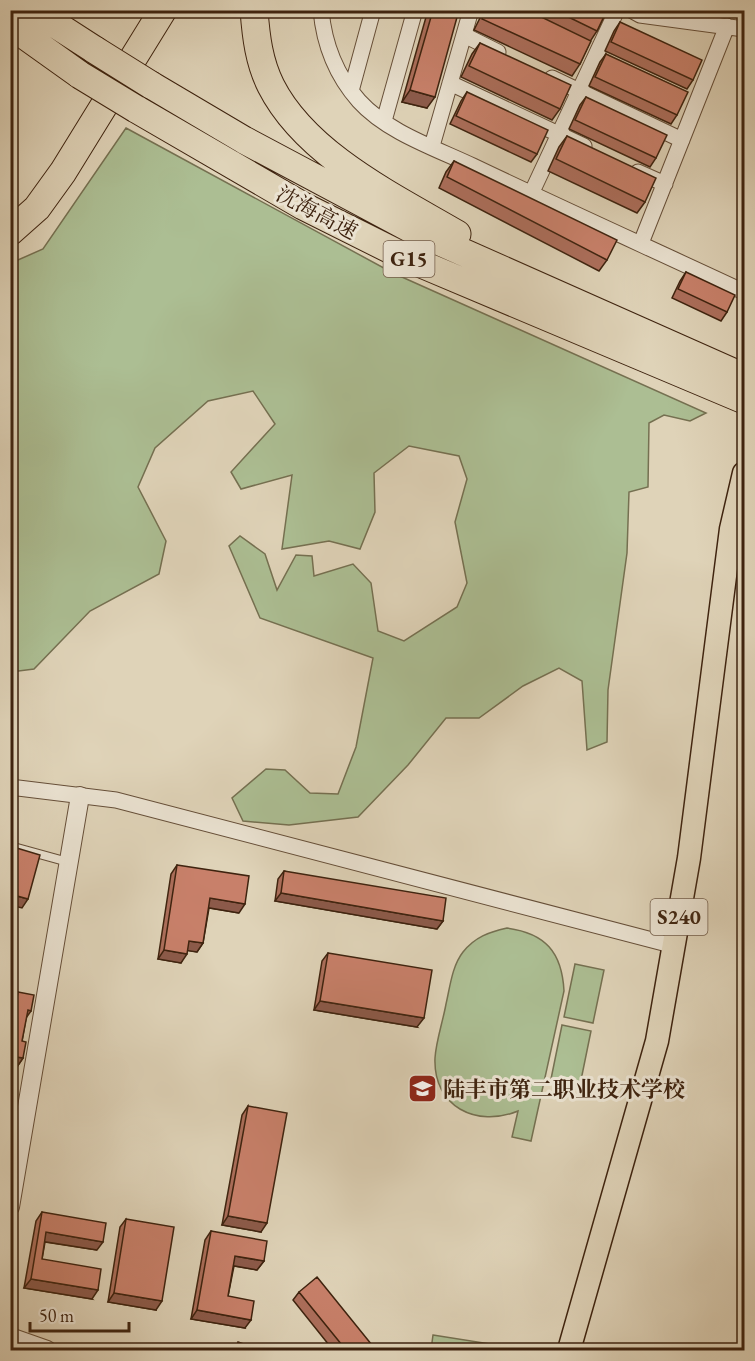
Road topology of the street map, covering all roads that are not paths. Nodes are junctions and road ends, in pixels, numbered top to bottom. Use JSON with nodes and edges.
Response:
{"nodes":[{"id":1,"x":33,"y":10,"type":"edge"},
{"id":2,"x":150,"y":10,"type":"edge"},
{"id":3,"x":163,"y":10,"type":"edge"},
{"id":4,"x":254,"y":10,"type":"edge"},
{"id":5,"x":321,"y":10,"type":"edge"},
{"id":6,"x":373,"y":10,"type":"edge"},
{"id":7,"x":415,"y":10,"type":"edge"},
{"id":8,"x":471,"y":10,"type":"edge"},
{"id":9,"x":616,"y":10,"type":"edge"},
{"id":10,"x":631,"y":10,"type":"edge"},
{"id":11,"x":10,"y":25,"type":"edge"},
{"id":12,"x":727,"y":26,"type":"junction"},
{"id":13,"x":744,"y":29,"type":"edge"},
{"id":14,"x":464,"y":35,"type":"junction"},
{"id":15,"x":10,"y":38,"type":"edge"},
{"id":16,"x":508,"y":56,"type":"edge"},
{"id":17,"x":538,"y":71,"type":"edge"},
{"id":18,"x":80,"y":75,"type":"junction"},
{"id":19,"x":450,"y":83,"type":"junction"},
{"id":20,"x":579,"y":90,"type":"junction"},
{"id":21,"x":351,"y":91,"type":"junction"},
{"id":22,"x":384,"y":121,"type":"junction"},
{"id":23,"x":558,"y":134,"type":"junction"},
{"id":24,"x":682,"y":140,"type":"junction"},
{"id":25,"x":432,"y":146,"type":"junction"},
{"id":26,"x":601,"y":154,"type":"edge"},
{"id":27,"x":622,"y":164,"type":"edge"},
{"id":28,"x":665,"y":184,"type":"junction"},
{"id":29,"x":531,"y":194,"type":"junction"},
{"id":30,"x":10,"y":215,"type":"edge"},
{"id":31,"x":10,"y":232,"type":"edge"},
{"id":32,"x":640,"y":243,"type":"junction"},
{"id":33,"x":744,"y":292,"type":"edge"},
{"id":34,"x":609,"y":315,"type":"junction"},
{"id":35,"x":699,"y":371,"type":"junction"},
{"id":36,"x":744,"y":377,"type":"edge"},
{"id":37,"x":744,"y":400,"type":"edge"},
{"id":38,"x":744,"y":474,"type":"edge"},
{"id":39,"x":10,"y":787,"type":"edge"},
{"id":40,"x":80,"y":796,"type":"junction"},
{"id":41,"x":10,"y":846,"type":"edge"},
{"id":42,"x":69,"y":862,"type":"junction"},
{"id":43,"x":675,"y":946,"type":"junction"},
{"id":44,"x":10,"y":1207,"type":"edge"},
{"id":45,"x":10,"y":1337,"type":"edge"},
{"id":46,"x":47,"y":1350,"type":"edge"},
{"id":47,"x":570,"y":1350,"type":"edge"}],
"edges":[{"from":1,"to":34,"type":"highway","name":"沈海高速","number":"G15","bridge":true},
{"from":2,"to":30,"type":"highway"},
{"from":3,"to":31,"type":"highway"},
{"from":4,"to":34,"type":"highway"},
{"from":5,"to":21,"type":"street"},
{"from":6,"to":21,"type":"street"},
{"from":7,"to":22,"type":"street"},
{"from":8,"to":14,"type":"street"},
{"from":9,"to":20,"type":"street"},
{"from":10,"to":12,"type":"street"},
{"from":11,"to":18,"type":"highway","name":"沈海高速","number":"G15"},
{"from":12,"to":13,"type":"street"},
{"from":12,"to":24,"type":"street"},
{"from":14,"to":16,"type":"street"},
{"from":14,"to":19,"type":"street"},
{"from":15,"to":18,"type":"highway"},
{"from":17,"to":20,"type":"street"},
{"from":18,"to":35,"type":"highway","name":"沈海高速","number":"G15","bridge":true},
{"from":19,"to":23,"type":"street"},
{"from":19,"to":25,"type":"street"},
{"from":20,"to":23,"type":"street"},
{"from":20,"to":24,"type":"street"},
{"from":21,"to":22,"type":"street"},
{"from":22,"to":25,"type":"street"},
{"from":23,"to":26,"type":"street"},
{"from":23,"to":29,"type":"street"},
{"from":24,"to":28,"type":"street"},
{"from":25,"to":29,"type":"street"},
{"from":27,"to":28,"type":"street"},
{"from":28,"to":32,"type":"street"},
{"from":29,"to":32,"type":"street"},
{"from":32,"to":33,"type":"street"},
{"from":34,"to":35,"type":"highway","name":"沈海高速","number":"G15"},
{"from":35,"to":36,"type":"highway","name":"沈海高速","number":"G15"},
{"from":35,"to":37,"type":"highway","name":"沈海高速","number":"G15"},
{"from":38,"to":43,"type":"main road","number":"S240"},
{"from":39,"to":40,"type":"street"},
{"from":40,"to":42,"type":"street"},
{"from":40,"to":43,"type":"street"},
{"from":41,"to":42,"type":"lane"},
{"from":42,"to":44,"type":"street"},
{"from":43,"to":47,"type":"main road","number":"S240"},
{"from":45,"to":46,"type":"street"}]}
